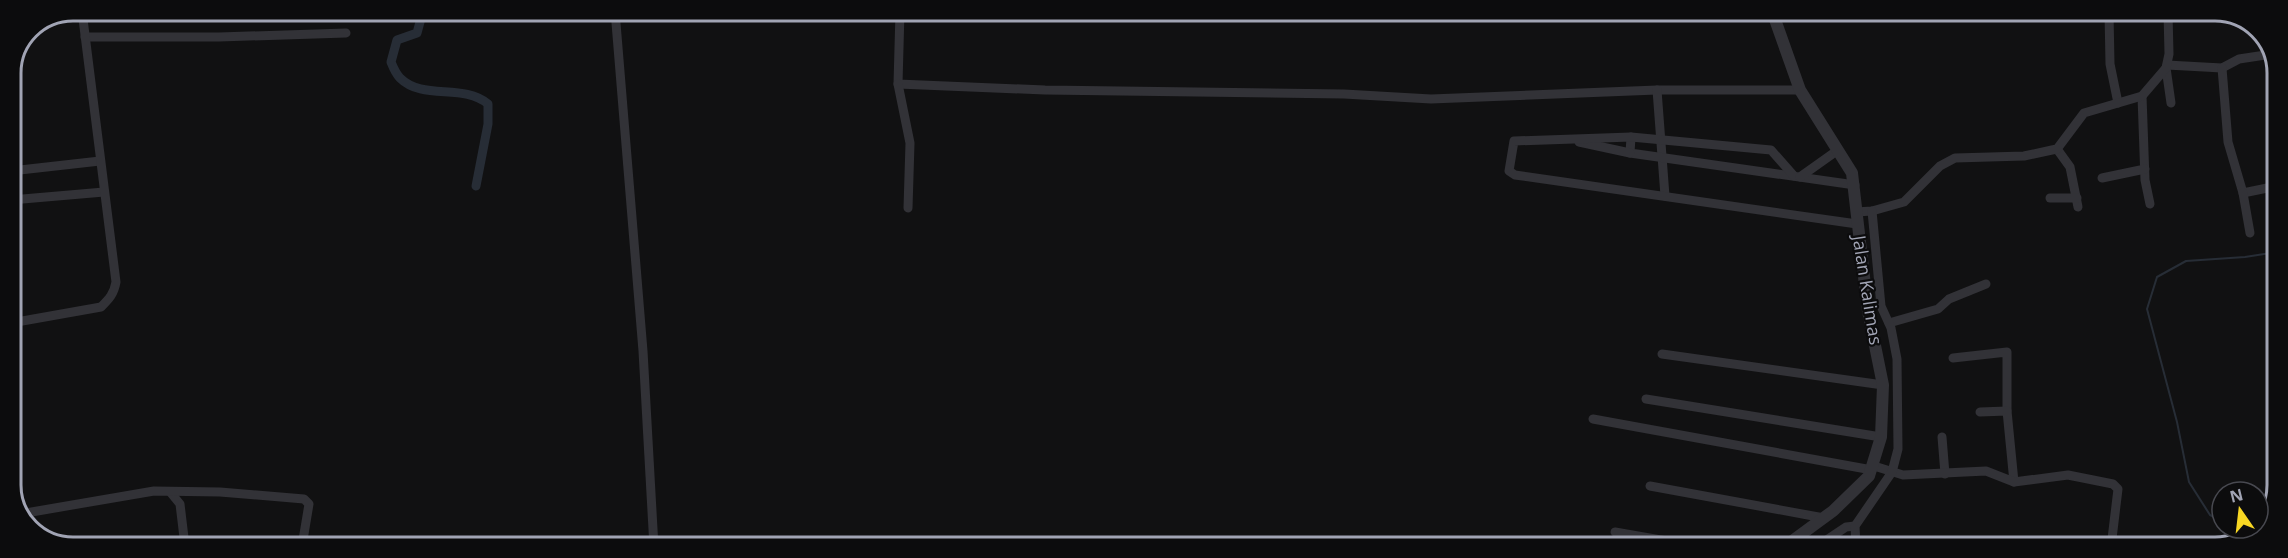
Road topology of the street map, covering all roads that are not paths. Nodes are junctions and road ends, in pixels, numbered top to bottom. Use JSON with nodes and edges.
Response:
{"nodes":[{"id":1,"x":83,"y":21,"type":"edge"},
{"id":2,"x":616,"y":21,"type":"edge"},
{"id":3,"x":900,"y":21,"type":"edge"},
{"id":4,"x":1775,"y":21,"type":"edge"},
{"id":5,"x":2109,"y":21,"type":"edge"},
{"id":6,"x":2168,"y":21,"type":"edge"},
{"id":7,"x":346,"y":33,"type":"dead end"},
{"id":8,"x":85,"y":37,"type":"junction"},
{"id":9,"x":2264,"y":55,"type":"edge"},
{"id":10,"x":2167,"y":67,"type":"junction"},
{"id":11,"x":2222,"y":68,"type":"junction"},
{"id":12,"x":898,"y":84,"type":"junction"},
{"id":13,"x":1658,"y":90,"type":"junction"},
{"id":14,"x":1800,"y":90,"type":"junction"},
{"id":15,"x":2142,"y":96,"type":"junction"},
{"id":16,"x":2171,"y":103,"type":"dead end"},
{"id":17,"x":2118,"y":104,"type":"junction"},
{"id":18,"x":1631,"y":137,"type":"junction"},
{"id":19,"x":1659,"y":138,"type":"junction"},
{"id":20,"x":1566,"y":139,"type":"junction"},
{"id":21,"x":2057,"y":149,"type":"junction"},
{"id":22,"x":1838,"y":150,"type":"junction"},
{"id":23,"x":1630,"y":153,"type":"junction"},
{"id":24,"x":1663,"y":157,"type":"junction"},
{"id":25,"x":96,"y":161,"type":"junction"},
{"id":26,"x":21,"y":170,"type":"edge"},
{"id":27,"x":2145,"y":170,"type":"junction"},
{"id":28,"x":1797,"y":176,"type":"junction"},
{"id":29,"x":2102,"y":178,"type":"dead end"},
{"id":30,"x":1855,"y":185,"type":"junction"},
{"id":31,"x":2267,"y":188,"type":"edge"},
{"id":32,"x":100,"y":193,"type":"junction"},
{"id":33,"x":2243,"y":193,"type":"junction"},
{"id":34,"x":1665,"y":196,"type":"junction"},
{"id":35,"x":2050,"y":198,"type":"dead end"},
{"id":36,"x":21,"y":199,"type":"edge"},
{"id":37,"x":2151,"y":204,"type":"dead end"},
{"id":38,"x":908,"y":208,"type":"dead end"},
{"id":39,"x":1863,"y":214,"type":"junction"},
{"id":40,"x":2250,"y":233,"type":"dead end"},
{"id":41,"x":1986,"y":284,"type":"dead end"},
{"id":42,"x":21,"y":321,"type":"edge"},
{"id":43,"x":1889,"y":323,"type":"junction"},
{"id":44,"x":1662,"y":354,"type":"dead end"},
{"id":45,"x":1953,"y":358,"type":"dead end"},
{"id":46,"x":1883,"y":385,"type":"junction"},
{"id":47,"x":1646,"y":399,"type":"dead end"},
{"id":48,"x":2007,"y":411,"type":"junction"},
{"id":49,"x":1980,"y":412,"type":"dead end"},
{"id":50,"x":1593,"y":419,"type":"dead end"},
{"id":51,"x":1881,"y":437,"type":"junction"},
{"id":52,"x":1942,"y":437,"type":"dead end"},
{"id":53,"x":1881,"y":469,"type":"junction"},
{"id":54,"x":1945,"y":474,"type":"junction"},
{"id":55,"x":2014,"y":482,"type":"junction"},
{"id":56,"x":1650,"y":486,"type":"dead end"},
{"id":57,"x":171,"y":493,"type":"junction"},
{"id":58,"x":29,"y":512,"type":"edge"},
{"id":59,"x":1824,"y":518,"type":"junction"},
{"id":60,"x":1855,"y":526,"type":"junction"},
{"id":61,"x":1615,"y":532,"type":"dead end"},
{"id":62,"x":184,"y":537,"type":"edge"},
{"id":63,"x":304,"y":537,"type":"edge"},
{"id":64,"x":653,"y":537,"type":"edge"},
{"id":65,"x":1644,"y":537,"type":"edge"},
{"id":66,"x":1798,"y":537,"type":"edge"},
{"id":67,"x":1831,"y":537,"type":"edge"},
{"id":68,"x":1856,"y":537,"type":"edge"},
{"id":69,"x":2112,"y":537,"type":"edge"}],
"edges":[{"from":1,"to":8,"type":"street"},
{"from":2,"to":64,"type":"street"},
{"from":3,"to":12,"type":"street"},
{"from":4,"to":14,"type":"street","name":"Jalan Kalimas"},
{"from":5,"to":17,"type":"street"},
{"from":6,"to":10,"type":"street"},
{"from":7,"to":8,"type":"street"},
{"from":8,"to":25,"type":"street"},
{"from":9,"to":11,"type":"street"},
{"from":10,"to":11,"type":"street"},
{"from":10,"to":15,"type":"street"},
{"from":10,"to":16,"type":"street"},
{"from":11,"to":33,"type":"street"},
{"from":12,"to":13,"type":"street"},
{"from":12,"to":38,"type":"street"},
{"from":13,"to":14,"type":"street"},
{"from":13,"to":19,"type":"street"},
{"from":14,"to":22,"type":"street","name":"Jalan Kalimas"},
{"from":15,"to":17,"type":"street"},
{"from":15,"to":27,"type":"street"},
{"from":17,"to":21,"type":"street"},
{"from":18,"to":19,"type":"street"},
{"from":18,"to":20,"type":"street"},
{"from":18,"to":23,"type":"street"},
{"from":19,"to":24,"type":"street"},
{"from":19,"to":28,"type":"street"},
{"from":20,"to":23,"type":"street"},
{"from":20,"to":34,"type":"street"},
{"from":21,"to":35,"type":"street"},
{"from":21,"to":39,"type":"street"},
{"from":22,"to":28,"type":"street"},
{"from":22,"to":30,"type":"street","name":"Jalan Kalimas"},
{"from":23,"to":24,"type":"street"},
{"from":24,"to":28,"type":"street"},
{"from":24,"to":34,"type":"street"},
{"from":25,"to":26,"type":"street"},
{"from":25,"to":32,"type":"street"},
{"from":27,"to":29,"type":"street"},
{"from":27,"to":37,"type":"street"},
{"from":28,"to":30,"type":"street"},
{"from":30,"to":39,"type":"street","name":"Jalan Kalimas"},
{"from":31,"to":33,"type":"street"},
{"from":32,"to":36,"type":"street"},
{"from":32,"to":42,"type":"street"},
{"from":33,"to":40,"type":"street"},
{"from":34,"to":39,"type":"street"},
{"from":39,"to":43,"type":"street"},
{"from":39,"to":46,"type":"street","name":"Jalan Kalimas"},
{"from":41,"to":43,"type":"street"},
{"from":43,"to":53,"type":"street"},
{"from":44,"to":46,"type":"street"},
{"from":45,"to":48,"type":"street"},
{"from":46,"to":51,"type":"street","name":"Jalan Kalimas"},
{"from":47,"to":51,"type":"street"},
{"from":48,"to":49,"type":"street"},
{"from":48,"to":55,"type":"street"},
{"from":50,"to":53,"type":"street"},
{"from":51,"to":53,"type":"street","name":"Jalan Kalimas"},
{"from":52,"to":54,"type":"street"},
{"from":53,"to":54,"type":"street"},
{"from":53,"to":59,"type":"street","name":"Jalan Kalimas"},
{"from":53,"to":60,"type":"street"},
{"from":54,"to":55,"type":"street"},
{"from":55,"to":69,"type":"street"},
{"from":56,"to":59,"type":"street"},
{"from":57,"to":58,"type":"street"},
{"from":57,"to":62,"type":"street"},
{"from":57,"to":63,"type":"street"},
{"from":59,"to":66,"type":"street","name":"Jalan Kalimas"},
{"from":60,"to":67,"type":"street"},
{"from":60,"to":68,"type":"street"},
{"from":61,"to":65,"type":"street"}]}
